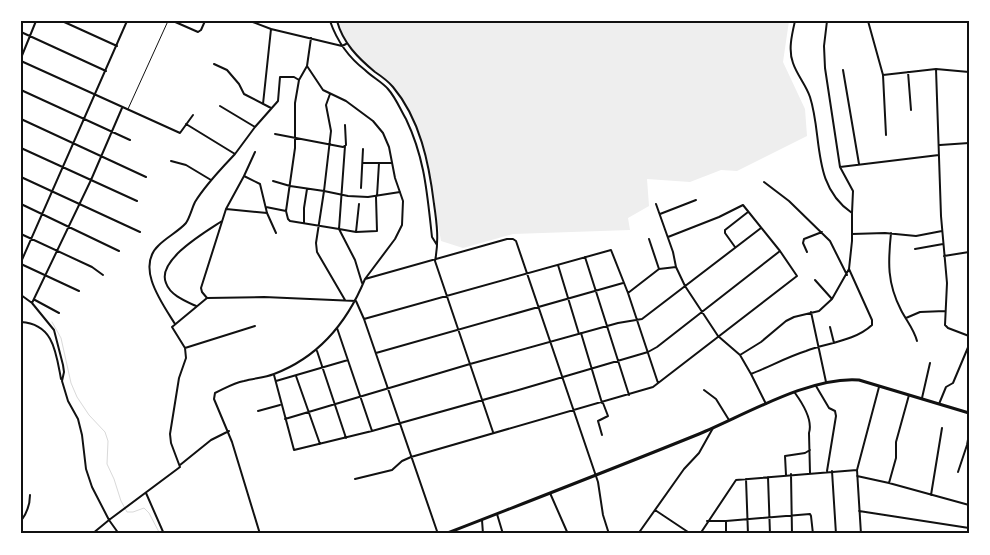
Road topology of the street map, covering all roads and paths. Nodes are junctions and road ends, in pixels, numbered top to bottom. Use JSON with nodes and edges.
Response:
{"nodes":[{"id":1,"x":36,"y":21,"type":"edge"},
{"id":2,"x":62,"y":21,"type":"edge"},
{"id":3,"x":168,"y":21,"type":"edge"},
{"id":4,"x":173,"y":21,"type":"edge"},
{"id":5,"x":205,"y":21,"type":"edge"},
{"id":6,"x":250,"y":21,"type":"edge"},
{"id":7,"x":330,"y":21,"type":"edge"},
{"id":8,"x":337,"y":21,"type":"edge"},
{"id":9,"x":795,"y":21,"type":"edge"},
{"id":10,"x":827,"y":21,"type":"edge"},
{"id":11,"x":868,"y":21,"type":"edge"},
{"id":12,"x":126,"y":22,"type":"edge"},
{"id":13,"x":271,"y":29,"type":"junction"},
{"id":14,"x":21,"y":32,"type":"edge"},
{"id":15,"x":30,"y":36,"type":"junction"},
{"id":16,"x":311,"y":38,"type":"junction"},
{"id":17,"x":346,"y":43,"type":"junction"},
{"id":18,"x":117,"y":46,"type":"junction"},
{"id":19,"x":342,"y":46,"type":"junction"},
{"id":20,"x":21,"y":59,"type":"edge"},
{"id":21,"x":214,"y":64,"type":"dead end"},
{"id":22,"x":307,"y":66,"type":"junction"},
{"id":23,"x":936,"y":69,"type":"junction"},
{"id":24,"x":843,"y":70,"type":"dead end"},
{"id":25,"x":106,"y":71,"type":"junction"},
{"id":26,"x":969,"y":71,"type":"edge"},
{"id":27,"x":908,"y":72,"type":"junction"},
{"id":28,"x":883,"y":75,"type":"junction"},
{"id":29,"x":299,"y":80,"type":"junction"},
{"id":30,"x":21,"y":90,"type":"edge"},
{"id":31,"x":95,"y":94,"type":"junction"},
{"id":32,"x":330,"y":94,"type":"junction"},
{"id":33,"x":263,"y":104,"type":"junction"},
{"id":34,"x":220,"y":106,"type":"dead end"},
{"id":35,"x":122,"y":107,"type":"junction"},
{"id":36,"x":271,"y":108,"type":"junction"},
{"id":37,"x":127,"y":110,"type":"junction"},
{"id":38,"x":912,"y":110,"type":"dead end"},
{"id":39,"x":193,"y":115,"type":"dead end"},
{"id":40,"x":84,"y":118,"type":"junction"},
{"id":41,"x":21,"y":119,"type":"edge"},
{"id":42,"x":186,"y":124,"type":"junction"},
{"id":43,"x":345,"y":125,"type":"dead end"},
{"id":44,"x":255,"y":127,"type":"junction"},
{"id":45,"x":111,"y":131,"type":"junction"},
{"id":46,"x":275,"y":134,"type":"dead end"},
{"id":47,"x":886,"y":135,"type":"dead end"},
{"id":48,"x":295,"y":137,"type":"junction"},
{"id":49,"x":130,"y":140,"type":"dead end"},
{"id":50,"x":73,"y":142,"type":"junction"},
{"id":51,"x":969,"y":143,"type":"edge"},
{"id":52,"x":330,"y":144,"type":"junction"},
{"id":53,"x":345,"y":146,"type":"junction"},
{"id":54,"x":940,"y":146,"type":"junction"},
{"id":55,"x":21,"y":148,"type":"edge"},
{"id":56,"x":362,"y":149,"type":"dead end"},
{"id":57,"x":255,"y":152,"type":"dead end"},
{"id":58,"x":235,"y":154,"type":"junction"},
{"id":59,"x":100,"y":155,"type":"junction"},
{"id":60,"x":940,"y":155,"type":"junction"},
{"id":61,"x":171,"y":161,"type":"dead end"},
{"id":62,"x":363,"y":163,"type":"junction"},
{"id":63,"x":379,"y":163,"type":"junction"},
{"id":64,"x":392,"y":163,"type":"junction"},
{"id":65,"x":859,"y":164,"type":"junction"},
{"id":66,"x":62,"y":166,"type":"junction"},
{"id":67,"x":840,"y":167,"type":"junction"},
{"id":68,"x":244,"y":176,"type":"junction"},
{"id":69,"x":21,"y":177,"type":"edge"},
{"id":70,"x":146,"y":177,"type":"dead end"},
{"id":71,"x":91,"y":180,"type":"junction"},
{"id":72,"x":211,"y":180,"type":"junction"},
{"id":73,"x":273,"y":181,"type":"dead end"},
{"id":74,"x":764,"y":182,"type":"dead end"},
{"id":75,"x":290,"y":186,"type":"junction"},
{"id":76,"x":361,"y":188,"type":"dead end"},
{"id":77,"x":307,"y":189,"type":"junction"},
{"id":78,"x":324,"y":190,"type":"junction"},
{"id":79,"x":52,"y":191,"type":"junction"},
{"id":80,"x":400,"y":192,"type":"junction"},
{"id":81,"x":341,"y":194,"type":"junction"},
{"id":82,"x":377,"y":197,"type":"junction"},
{"id":83,"x":696,"y":200,"type":"dead end"},
{"id":84,"x":137,"y":201,"type":"dead end"},
{"id":85,"x":80,"y":203,"type":"junction"},
{"id":86,"x":21,"y":204,"type":"edge"},
{"id":87,"x":359,"y":204,"type":"dead end"},
{"id":88,"x":656,"y":204,"type":"dead end"},
{"id":89,"x":266,"y":207,"type":"junction"},
{"id":90,"x":226,"y":209,"type":"junction"},
{"id":91,"x":286,"y":211,"type":"junction"},
{"id":92,"x":748,"y":212,"type":"junction"},
{"id":93,"x":267,"y":213,"type":"junction"},
{"id":94,"x":852,"y":213,"type":"junction"},
{"id":95,"x":42,"y":214,"type":"junction"},
{"id":96,"x":660,"y":214,"type":"junction"},
{"id":97,"x":222,"y":221,"type":"junction"},
{"id":98,"x":304,"y":222,"type":"junction"},
{"id":99,"x":319,"y":225,"type":"junction"},
{"id":100,"x":68,"y":226,"type":"junction"},
{"id":101,"x":761,"y":228,"type":"junction"},
{"id":102,"x":339,"y":229,"type":"junction"},
{"id":103,"x":942,"y":231,"type":"junction"},
{"id":104,"x":140,"y":232,"type":"dead end"},
{"id":105,"x":356,"y":232,"type":"junction"},
{"id":106,"x":822,"y":232,"type":"junction"},
{"id":107,"x":276,"y":233,"type":"dead end"},
{"id":108,"x":891,"y":233,"type":"junction"},
{"id":109,"x":21,"y":234,"type":"edge"},
{"id":110,"x":852,"y":234,"type":"junction"},
{"id":111,"x":668,"y":237,"type":"junction"},
{"id":112,"x":31,"y":238,"type":"junction"},
{"id":113,"x":648,"y":238,"type":"dead end"},
{"id":114,"x":943,"y":244,"type":"junction"},
{"id":115,"x":437,"y":245,"type":"junction"},
{"id":116,"x":735,"y":247,"type":"junction"},
{"id":117,"x":914,"y":249,"type":"dead end"},
{"id":118,"x":57,"y":250,"type":"junction"},
{"id":119,"x":119,"y":251,"type":"dead end"},
{"id":120,"x":780,"y":251,"type":"junction"},
{"id":121,"x":807,"y":252,"type":"dead end"},
{"id":122,"x":969,"y":252,"type":"edge"},
{"id":123,"x":944,"y":256,"type":"junction"},
{"id":124,"x":585,"y":257,"type":"junction"},
{"id":125,"x":435,"y":261,"type":"junction"},
{"id":126,"x":21,"y":263,"type":"edge"},
{"id":127,"x":558,"y":265,"type":"junction"},
{"id":128,"x":676,"y":267,"type":"junction"},
{"id":129,"x":658,"y":269,"type":"junction"},
{"id":130,"x":849,"y":269,"type":"junction"},
{"id":131,"x":103,"y":274,"type":"dead end"},
{"id":132,"x":527,"y":274,"type":"junction"},
{"id":133,"x":46,"y":275,"type":"junction"},
{"id":134,"x":846,"y":275,"type":"junction"},
{"id":135,"x":365,"y":279,"type":"junction"},
{"id":136,"x":816,"y":280,"type":"dead end"},
{"id":137,"x":623,"y":283,"type":"junction"},
{"id":138,"x":363,"y":285,"type":"junction"},
{"id":139,"x":685,"y":286,"type":"junction"},
{"id":140,"x":596,"y":290,"type":"junction"},
{"id":141,"x":79,"y":291,"type":"dead end"},
{"id":142,"x":628,"y":293,"type":"junction"},
{"id":143,"x":21,"y":295,"type":"edge"},
{"id":144,"x":446,"y":296,"type":"junction"},
{"id":145,"x":207,"y":298,"type":"junction"},
{"id":146,"x":568,"y":298,"type":"junction"},
{"id":147,"x":832,"y":299,"type":"junction"},
{"id":148,"x":35,"y":300,"type":"junction"},
{"id":149,"x":345,"y":300,"type":"junction"},
{"id":150,"x":356,"y":301,"type":"junction"},
{"id":151,"x":32,"y":303,"type":"junction"},
{"id":152,"x":196,"y":306,"type":"junction"},
{"id":153,"x":538,"y":306,"type":"junction"},
{"id":154,"x":702,"y":311,"type":"junction"},
{"id":155,"x":946,"y":311,"type":"junction"},
{"id":156,"x":59,"y":312,"type":"dead end"},
{"id":157,"x":811,"y":312,"type":"junction"},
{"id":158,"x":906,"y":318,"type":"junction"},
{"id":159,"x":364,"y":319,"type":"junction"},
{"id":160,"x":636,"y":320,"type":"junction"},
{"id":161,"x":21,"y":322,"type":"edge"},
{"id":162,"x":175,"y":324,"type":"junction"},
{"id":163,"x":255,"y":326,"type":"dead end"},
{"id":164,"x":607,"y":326,"type":"junction"},
{"id":165,"x":830,"y":327,"type":"dead end"},
{"id":166,"x":337,"y":328,"type":"junction"},
{"id":167,"x":458,"y":329,"type":"junction"},
{"id":168,"x":580,"y":334,"type":"junction"},
{"id":169,"x":718,"y":336,"type":"junction"},
{"id":170,"x":969,"y":336,"type":"edge"},
{"id":171,"x":917,"y":341,"type":"dead end"},
{"id":172,"x":550,"y":342,"type":"junction"},
{"id":173,"x":834,"y":343,"type":"junction"},
{"id":174,"x":969,"y":345,"type":"edge"},
{"id":175,"x":819,"y":347,"type":"junction"},
{"id":176,"x":185,"y":348,"type":"junction"},
{"id":177,"x":317,"y":351,"type":"junction"},
{"id":178,"x":648,"y":352,"type":"junction"},
{"id":179,"x":376,"y":353,"type":"junction"},
{"id":180,"x":740,"y":356,"type":"junction"},
{"id":181,"x":348,"y":360,"type":"junction"},
{"id":182,"x":618,"y":361,"type":"junction"},
{"id":183,"x":930,"y":363,"type":"dead end"},
{"id":184,"x":470,"y":364,"type":"junction"},
{"id":185,"x":322,"y":368,"type":"junction"},
{"id":186,"x":591,"y":368,"type":"junction"},
{"id":187,"x":751,"y":374,"type":"junction"},
{"id":188,"x":274,"y":375,"type":"junction"},
{"id":189,"x":296,"y":376,"type":"junction"},
{"id":190,"x":561,"y":378,"type":"junction"},
{"id":191,"x":62,"y":381,"type":"junction"},
{"id":192,"x":276,"y":381,"type":"junction"},
{"id":193,"x":826,"y":382,"type":"junction"},
{"id":194,"x":658,"y":384,"type":"junction"},
{"id":195,"x":879,"y":385,"type":"junction"},
{"id":196,"x":816,"y":386,"type":"junction"},
{"id":197,"x":388,"y":389,"type":"junction"},
{"id":198,"x":704,"y":390,"type":"dead end"},
{"id":199,"x":795,"y":393,"type":"junction"},
{"id":200,"x":909,"y":394,"type":"junction"},
{"id":201,"x":629,"y":395,"type":"junction"},
{"id":202,"x":360,"y":396,"type":"junction"},
{"id":203,"x":922,"y":398,"type":"junction"},
{"id":204,"x":481,"y":400,"type":"junction"},
{"id":205,"x":602,"y":403,"type":"junction"},
{"id":206,"x":334,"y":404,"type":"junction"},
{"id":207,"x":766,"y":404,"type":"junction"},
{"id":208,"x":940,"y":404,"type":"junction"},
{"id":209,"x":281,"y":405,"type":"junction"},
{"id":210,"x":258,"y":411,"type":"dead end"},
{"id":211,"x":574,"y":411,"type":"junction"},
{"id":212,"x":309,"y":412,"type":"junction"},
{"id":213,"x":969,"y":412,"type":"edge"},
{"id":214,"x":285,"y":419,"type":"junction"},
{"id":215,"x":730,"y":420,"type":"junction"},
{"id":216,"x":399,"y":423,"type":"junction"},
{"id":217,"x":714,"y":428,"type":"junction"},
{"id":218,"x":942,"y":428,"type":"dead end"},
{"id":219,"x":372,"y":431,"type":"junction"},
{"id":220,"x":228,"y":432,"type":"junction"},
{"id":221,"x":493,"y":433,"type":"junction"},
{"id":222,"x":969,"y":434,"type":"edge"},
{"id":223,"x":602,"y":435,"type":"dead end"},
{"id":224,"x":346,"y":438,"type":"junction"},
{"id":225,"x":320,"y":444,"type":"junction"},
{"id":226,"x":810,"y":450,"type":"junction"},
{"id":227,"x":411,"y":457,"type":"junction"},
{"id":228,"x":180,"y":465,"type":"junction"},
{"id":229,"x":857,"y":470,"type":"junction"},
{"id":230,"x":827,"y":471,"type":"junction"},
{"id":231,"x":832,"y":471,"type":"junction"},
{"id":232,"x":958,"y":472,"type":"dead end"},
{"id":233,"x":810,"y":473,"type":"junction"},
{"id":234,"x":791,"y":474,"type":"junction"},
{"id":235,"x":595,"y":475,"type":"junction"},
{"id":236,"x":786,"y":475,"type":"junction"},
{"id":237,"x":857,"y":476,"type":"junction"},
{"id":238,"x":768,"y":477,"type":"junction"},
{"id":239,"x":355,"y":479,"type":"dead end"},
{"id":240,"x":746,"y":479,"type":"junction"},
{"id":241,"x":889,"y":483,"type":"junction"},
{"id":242,"x":146,"y":493,"type":"junction"},
{"id":243,"x":550,"y":494,"type":"junction"},
{"id":244,"x":30,"y":495,"type":"dead end"},
{"id":245,"x":931,"y":495,"type":"junction"},
{"id":246,"x":969,"y":505,"type":"edge"},
{"id":247,"x":655,"y":510,"type":"junction"},
{"id":248,"x":859,"y":511,"type":"junction"},
{"id":249,"x":497,"y":514,"type":"junction"},
{"id":250,"x":792,"y":515,"type":"junction"},
{"id":251,"x":769,"y":517,"type":"junction"},
{"id":252,"x":748,"y":519,"type":"junction"},
{"id":253,"x":109,"y":520,"type":"junction"},
{"id":254,"x":482,"y":520,"type":"junction"},
{"id":255,"x":21,"y":521,"type":"edge"},
{"id":256,"x":726,"y":521,"type":"junction"},
{"id":257,"x":707,"y":522,"type":"junction"},
{"id":258,"x":969,"y":528,"type":"edge"},
{"id":259,"x":568,"y":533,"type":"edge"},
{"id":260,"x":92,"y":534,"type":"edge"},
{"id":261,"x":119,"y":534,"type":"edge"},
{"id":262,"x":164,"y":534,"type":"edge"},
{"id":263,"x":260,"y":534,"type":"edge"},
{"id":264,"x":438,"y":534,"type":"edge"},
{"id":265,"x":445,"y":534,"type":"edge"},
{"id":266,"x":483,"y":534,"type":"edge"},
{"id":267,"x":503,"y":534,"type":"edge"},
{"id":268,"x":563,"y":534,"type":"edge"},
{"id":269,"x":609,"y":534,"type":"edge"},
{"id":270,"x":638,"y":534,"type":"edge"},
{"id":271,"x":691,"y":534,"type":"edge"},
{"id":272,"x":700,"y":534,"type":"edge"},
{"id":273,"x":726,"y":534,"type":"edge"},
{"id":274,"x":748,"y":534,"type":"edge"},
{"id":275,"x":770,"y":534,"type":"edge"},
{"id":276,"x":792,"y":534,"type":"edge"},
{"id":277,"x":813,"y":534,"type":"edge"},
{"id":278,"x":836,"y":534,"type":"edge"},
{"id":279,"x":861,"y":534,"type":"edge"}],
"edges":[{"from":1,"to":15,"type":"street"},
{"from":2,"to":18,"type":"street"},
{"from":3,"to":37,"type":"lane"},
{"from":4,"to":5,"type":"street"},
{"from":6,"to":13,"type":"street"},
{"from":7,"to":19,"type":"street"},
{"from":8,"to":17,"type":"street"},
{"from":9,"to":94,"type":"street"},
{"from":10,"to":67,"type":"street"},
{"from":11,"to":28,"type":"street"},
{"from":12,"to":18,"type":"street"},
{"from":13,"to":16,"type":"street"},
{"from":13,"to":33,"type":"street"},
{"from":14,"to":15,"type":"street"},
{"from":15,"to":20,"type":"street"},
{"from":15,"to":25,"type":"street"},
{"from":16,"to":19,"type":"street"},
{"from":16,"to":22,"type":"street"},
{"from":17,"to":19,"type":"street"},
{"from":17,"to":115,"type":"street"},
{"from":18,"to":25,"type":"street"},
{"from":19,"to":115,"type":"street"},
{"from":20,"to":31,"type":"street"},
{"from":21,"to":33,"type":"street"},
{"from":22,"to":29,"type":"street"},
{"from":22,"to":32,"type":"street"},
{"from":23,"to":26,"type":"street"},
{"from":23,"to":27,"type":"street"},
{"from":23,"to":54,"type":"street"},
{"from":24,"to":65,"type":"street"},
{"from":25,"to":31,"type":"street"},
{"from":27,"to":28,"type":"street"},
{"from":27,"to":38,"type":"street"},
{"from":28,"to":47,"type":"street"},
{"from":29,"to":36,"type":"street"},
{"from":29,"to":48,"type":"street"},
{"from":30,"to":40,"type":"street"},
{"from":31,"to":35,"type":"street"},
{"from":31,"to":40,"type":"street"},
{"from":32,"to":52,"type":"street"},
{"from":32,"to":64,"type":"street"},
{"from":33,"to":36,"type":"street"},
{"from":34,"to":44,"type":"street"},
{"from":35,"to":37,"type":"street"},
{"from":35,"to":45,"type":"street"},
{"from":36,"to":44,"type":"street"},
{"from":37,"to":42,"type":"street"},
{"from":39,"to":42,"type":"street"},
{"from":40,"to":45,"type":"street"},
{"from":40,"to":50,"type":"street"},
{"from":41,"to":50,"type":"street"},
{"from":42,"to":58,"type":"street"},
{"from":43,"to":53,"type":"street"},
{"from":44,"to":58,"type":"street"},
{"from":45,"to":49,"type":"street"},
{"from":45,"to":59,"type":"street"},
{"from":46,"to":48,"type":"street"},
{"from":48,"to":52,"type":"street"},
{"from":48,"to":75,"type":"street"},
{"from":50,"to":59,"type":"street"},
{"from":50,"to":66,"type":"street"},
{"from":51,"to":54,"type":"street"},
{"from":52,"to":53,"type":"street"},
{"from":52,"to":78,"type":"street"},
{"from":53,"to":81,"type":"street"},
{"from":54,"to":60,"type":"street"},
{"from":55,"to":66,"type":"street"},
{"from":56,"to":62,"type":"street"},
{"from":57,"to":68,"type":"street"},
{"from":58,"to":72,"type":"street"},
{"from":59,"to":70,"type":"street"},
{"from":59,"to":71,"type":"street"},
{"from":60,"to":65,"type":"street"},
{"from":60,"to":103,"type":"street"},
{"from":61,"to":72,"type":"street"},
{"from":62,"to":63,"type":"street"},
{"from":62,"to":76,"type":"street"},
{"from":63,"to":64,"type":"street"},
{"from":63,"to":82,"type":"street"},
{"from":64,"to":80,"type":"street"},
{"from":65,"to":67,"type":"street"},
{"from":66,"to":71,"type":"street"},
{"from":66,"to":79,"type":"street"},
{"from":67,"to":94,"type":"street"},
{"from":68,"to":89,"type":"street"},
{"from":68,"to":90,"type":"street"},
{"from":69,"to":79,"type":"street"},
{"from":71,"to":84,"type":"street"},
{"from":71,"to":85,"type":"street"},
{"from":72,"to":162,"type":"street"},
{"from":73,"to":75,"type":"street"},
{"from":74,"to":106,"type":"street"},
{"from":75,"to":77,"type":"street"},
{"from":75,"to":91,"type":"street"},
{"from":77,"to":78,"type":"street"},
{"from":77,"to":98,"type":"street"},
{"from":78,"to":81,"type":"street"},
{"from":78,"to":99,"type":"street"},
{"from":79,"to":85,"type":"street"},
{"from":79,"to":95,"type":"street"},
{"from":80,"to":82,"type":"street"},
{"from":80,"to":135,"type":"street"},
{"from":81,"to":82,"type":"street"},
{"from":81,"to":102,"type":"street"},
{"from":82,"to":105,"type":"street"},
{"from":83,"to":96,"type":"street"},
{"from":85,"to":100,"type":"street"},
{"from":85,"to":104,"type":"street"},
{"from":86,"to":95,"type":"street"},
{"from":87,"to":105,"type":"street"},
{"from":88,"to":96,"type":"street"},
{"from":89,"to":91,"type":"street"},
{"from":89,"to":93,"type":"street"},
{"from":90,"to":93,"type":"street"},
{"from":90,"to":97,"type":"street"},
{"from":91,"to":98,"type":"street"},
{"from":92,"to":101,"type":"street"},
{"from":92,"to":111,"type":"street"},
{"from":92,"to":116,"type":"street"},
{"from":93,"to":107,"type":"street"},
{"from":94,"to":110,"type":"street"},
{"from":95,"to":100,"type":"street"},
{"from":95,"to":112,"type":"street"},
{"from":96,"to":111,"type":"street"},
{"from":97,"to":145,"type":"street"},
{"from":97,"to":152,"type":"street"},
{"from":98,"to":99,"type":"street"},
{"from":99,"to":102,"type":"street"},
{"from":99,"to":149,"type":"street"},
{"from":100,"to":118,"type":"street"},
{"from":100,"to":119,"type":"street"},
{"from":101,"to":116,"type":"street"},
{"from":101,"to":120,"type":"street"},
{"from":102,"to":105,"type":"street"},
{"from":102,"to":138,"type":"street"},
{"from":103,"to":108,"type":"street"},
{"from":103,"to":114,"type":"street"},
{"from":106,"to":121,"type":"street"},
{"from":106,"to":134,"type":"street"},
{"from":108,"to":110,"type":"street"},
{"from":108,"to":158,"type":"street"},
{"from":109,"to":112,"type":"street"},
{"from":110,"to":130,"type":"street"},
{"from":111,"to":128,"type":"street"},
{"from":112,"to":118,"type":"street"},
{"from":112,"to":126,"type":"street"},
{"from":113,"to":129,"type":"street"},
{"from":114,"to":117,"type":"street"},
{"from":114,"to":123,"type":"street"},
{"from":115,"to":125,"type":"street"},
{"from":116,"to":139,"type":"street"},
{"from":118,"to":131,"type":"street"},
{"from":118,"to":133,"type":"street"},
{"from":120,"to":154,"type":"street"},
{"from":120,"to":169,"type":"street"},
{"from":122,"to":123,"type":"street"},
{"from":123,"to":155,"type":"street"},
{"from":124,"to":127,"type":"street"},
{"from":124,"to":137,"type":"street"},
{"from":124,"to":140,"type":"street"},
{"from":125,"to":132,"type":"street"},
{"from":125,"to":135,"type":"street"},
{"from":125,"to":144,"type":"street"},
{"from":126,"to":133,"type":"street"},
{"from":127,"to":132,"type":"street"},
{"from":127,"to":146,"type":"street"},
{"from":128,"to":129,"type":"street"},
{"from":128,"to":139,"type":"street"},
{"from":129,"to":142,"type":"street"},
{"from":130,"to":134,"type":"street"},
{"from":130,"to":173,"type":"street"},
{"from":132,"to":144,"type":"street"},
{"from":132,"to":153,"type":"street"},
{"from":133,"to":141,"type":"street"},
{"from":133,"to":148,"type":"street"},
{"from":134,"to":147,"type":"street"},
{"from":135,"to":138,"type":"street"},
{"from":136,"to":147,"type":"street"},
{"from":137,"to":140,"type":"street"},
{"from":137,"to":142,"type":"street"},
{"from":138,"to":150,"type":"street"},
{"from":139,"to":154,"type":"street"},
{"from":139,"to":160,"type":"street"},
{"from":140,"to":146,"type":"street"},
{"from":140,"to":164,"type":"street"},
{"from":142,"to":160,"type":"street"},
{"from":143,"to":151,"type":"street"},
{"from":144,"to":159,"type":"street"},
{"from":144,"to":167,"type":"street"},
{"from":145,"to":149,"type":"street"},
{"from":145,"to":152,"type":"street"},
{"from":146,"to":153,"type":"street"},
{"from":146,"to":168,"type":"street"},
{"from":147,"to":157,"type":"street"},
{"from":148,"to":151,"type":"street"},
{"from":148,"to":156,"type":"street"},
{"from":149,"to":150,"type":"street"},
{"from":150,"to":159,"type":"street"},
{"from":150,"to":166,"type":"street"},
{"from":151,"to":191,"type":"street"},
{"from":152,"to":162,"type":"street"},
{"from":153,"to":167,"type":"street"},
{"from":153,"to":172,"type":"street"},
{"from":154,"to":169,"type":"street"},
{"from":154,"to":178,"type":"street"},
{"from":155,"to":158,"type":"street"},
{"from":155,"to":170,"type":"street"},
{"from":157,"to":175,"type":"street"},
{"from":157,"to":180,"type":"street"},
{"from":158,"to":171,"type":"street"},
{"from":159,"to":179,"type":"street"},
{"from":160,"to":164,"type":"street"},
{"from":160,"to":178,"type":"street"},
{"from":161,"to":191,"type":"street"},
{"from":162,"to":176,"type":"street"},
{"from":163,"to":176,"type":"street"},
{"from":164,"to":168,"type":"street"},
{"from":164,"to":182,"type":"street"},
{"from":165,"to":173,"type":"street"},
{"from":166,"to":177,"type":"street"},
{"from":166,"to":181,"type":"street"},
{"from":167,"to":179,"type":"street"},
{"from":167,"to":184,"type":"street"},
{"from":168,"to":172,"type":"street"},
{"from":168,"to":186,"type":"street"},
{"from":169,"to":180,"type":"street"},
{"from":169,"to":194,"type":"street"},
{"from":172,"to":184,"type":"street"},
{"from":172,"to":190,"type":"street"},
{"from":173,"to":175,"type":"street"},
{"from":174,"to":208,"type":"street"},
{"from":175,"to":187,"type":"street"},
{"from":175,"to":193,"type":"street"},
{"from":176,"to":228,"type":"street"},
{"from":177,"to":185,"type":"street"},
{"from":177,"to":188,"type":"street"},
{"from":178,"to":182,"type":"street"},
{"from":178,"to":194,"type":"street"},
{"from":179,"to":197,"type":"street"},
{"from":180,"to":187,"type":"street"},
{"from":181,"to":185,"type":"street"},
{"from":181,"to":202,"type":"street"},
{"from":182,"to":186,"type":"street"},
{"from":182,"to":201,"type":"street"},
{"from":183,"to":203,"type":"street"},
{"from":184,"to":197,"type":"street"},
{"from":184,"to":204,"type":"street"},
{"from":185,"to":189,"type":"street"},
{"from":185,"to":206,"type":"street"},
{"from":186,"to":190,"type":"street"},
{"from":186,"to":205,"type":"street"},
{"from":187,"to":207,"type":"street"},
{"from":188,"to":192,"type":"street"},
{"from":188,"to":220,"type":"street"},
{"from":189,"to":192,"type":"street"},
{"from":189,"to":212,"type":"street"},
{"from":190,"to":204,"type":"street"},
{"from":190,"to":211,"type":"street"},
{"from":191,"to":253,"type":"street"},
{"from":192,"to":209,"type":"street"},
{"from":193,"to":195,"type":"main road"},
{"from":193,"to":196,"type":"main road"},
{"from":194,"to":201,"type":"street"},
{"from":195,"to":200,"type":"main road"},
{"from":195,"to":229,"type":"street"},
{"from":196,"to":199,"type":"main road"},
{"from":196,"to":230,"type":"street"},
{"from":197,"to":202,"type":"street"},
{"from":197,"to":216,"type":"street"},
{"from":198,"to":215,"type":"street"},
{"from":199,"to":207,"type":"main road"},
{"from":199,"to":226,"type":"street"},
{"from":200,"to":203,"type":"main road"},
{"from":200,"to":241,"type":"street"},
{"from":201,"to":205,"type":"street"},
{"from":202,"to":206,"type":"street"},
{"from":202,"to":219,"type":"street"},
{"from":203,"to":208,"type":"main road"},
{"from":204,"to":216,"type":"street"},
{"from":204,"to":221,"type":"street"},
{"from":205,"to":211,"type":"street"},
{"from":205,"to":223,"type":"street"},
{"from":206,"to":212,"type":"street"},
{"from":206,"to":224,"type":"street"},
{"from":207,"to":215,"type":"main road"},
{"from":208,"to":213,"type":"main road"},
{"from":209,"to":210,"type":"street"},
{"from":209,"to":214,"type":"street"},
{"from":211,"to":221,"type":"street"},
{"from":211,"to":235,"type":"street"},
{"from":212,"to":214,"type":"street"},
{"from":212,"to":225,"type":"street"},
{"from":214,"to":225,"type":"street"},
{"from":215,"to":217,"type":"main road"},
{"from":216,"to":219,"type":"street"},
{"from":216,"to":227,"type":"street"},
{"from":217,"to":235,"type":"main road"},
{"from":217,"to":247,"type":"street"},
{"from":218,"to":245,"type":"street"},
{"from":219,"to":224,"type":"street"},
{"from":220,"to":228,"type":"street"},
{"from":220,"to":263,"type":"street"},
{"from":221,"to":227,"type":"street"},
{"from":222,"to":232,"type":"street"},
{"from":224,"to":225,"type":"street"},
{"from":226,"to":233,"type":"street"},
{"from":226,"to":236,"type":"street"},
{"from":227,"to":239,"type":"street"},
{"from":227,"to":264,"type":"street"},
{"from":228,"to":242,"type":"street"},
{"from":229,"to":231,"type":"street"},
{"from":229,"to":237,"type":"street"},
{"from":230,"to":231,"type":"street"},
{"from":230,"to":233,"type":"street"},
{"from":231,"to":278,"type":"street"},
{"from":233,"to":234,"type":"street"},
{"from":234,"to":236,"type":"street"},
{"from":234,"to":250,"type":"street"},
{"from":235,"to":243,"type":"main road"},
{"from":235,"to":269,"type":"street"},
{"from":236,"to":238,"type":"street"},
{"from":237,"to":241,"type":"street"},
{"from":237,"to":248,"type":"street"},
{"from":238,"to":240,"type":"street"},
{"from":238,"to":251,"type":"street"},
{"from":240,"to":252,"type":"street"},
{"from":240,"to":257,"type":"street"},
{"from":241,"to":245,"type":"street"},
{"from":242,"to":253,"type":"street"},
{"from":242,"to":262,"type":"street"},
{"from":243,"to":249,"type":"main road"},
{"from":243,"to":259,"type":"street"},
{"from":244,"to":255,"type":"street"},
{"from":245,"to":246,"type":"street"},
{"from":247,"to":270,"type":"street"},
{"from":247,"to":271,"type":"street"},
{"from":248,"to":258,"type":"street"},
{"from":248,"to":279,"type":"street"},
{"from":249,"to":254,"type":"main road"},
{"from":249,"to":267,"type":"street"},
{"from":250,"to":251,"type":"street"},
{"from":250,"to":276,"type":"street"},
{"from":250,"to":277,"type":"street"},
{"from":251,"to":252,"type":"street"},
{"from":251,"to":275,"type":"street"},
{"from":252,"to":256,"type":"street"},
{"from":252,"to":274,"type":"street"},
{"from":253,"to":260,"type":"street"},
{"from":253,"to":261,"type":"street"},
{"from":254,"to":265,"type":"main road"},
{"from":254,"to":266,"type":"street"},
{"from":256,"to":257,"type":"street"},
{"from":256,"to":273,"type":"street"},
{"from":257,"to":272,"type":"street"},
{"from":259,"to":268,"type":"street"}]}
